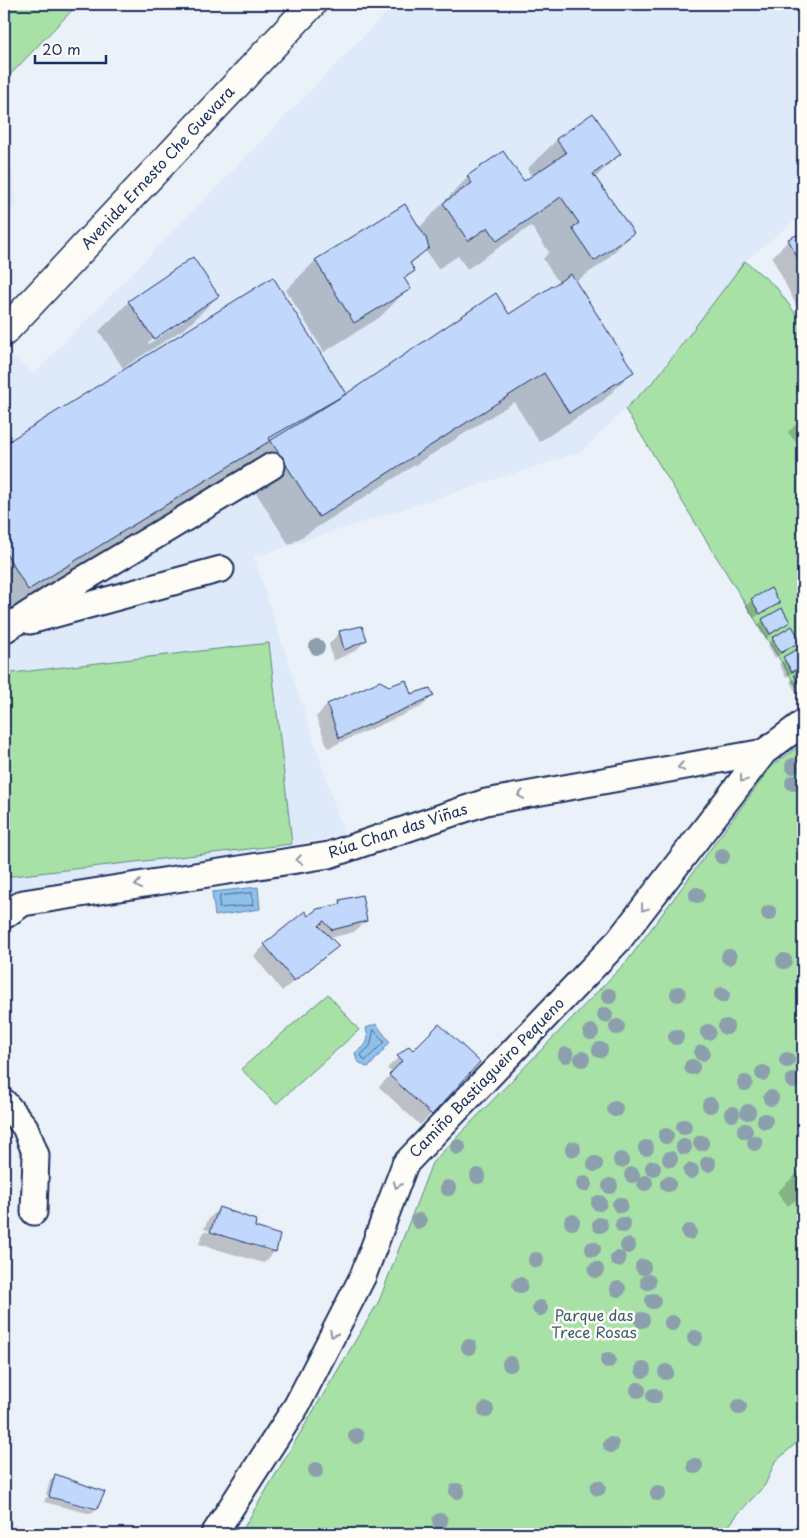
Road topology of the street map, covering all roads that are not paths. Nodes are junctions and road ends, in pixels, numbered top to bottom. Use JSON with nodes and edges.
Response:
{"nodes":[{"id":1,"x":312,"y":4,"type":"edge"},
{"id":2,"x":4,"y":332,"type":"edge"},
{"id":3,"x":272,"y":466,"type":"dead end"},
{"id":4,"x":221,"y":569,"type":"dead end"},
{"id":5,"x":6,"y":629,"type":"edge"},
{"id":6,"x":803,"y":723,"type":"edge"},
{"id":7,"x":764,"y":752,"type":"junction"},
{"id":8,"x":4,"y":916,"type":"edge"},
{"id":9,"x":4,"y":1102,"type":"edge"},
{"id":10,"x":34,"y":1212,"type":"dead end"},
{"id":11,"x":214,"y":1534,"type":"edge"}],
"edges":[{"from":1,"to":2,"type":"main road","name":"Avenida Ernesto Che Guevara"},
{"from":3,"to":5,"type":"street"},
{"from":4,"to":5,"type":"street"},
{"from":6,"to":7,"type":"street","name":"Camiño Bastiagueiro Pequeno"},
{"from":7,"to":8,"type":"street","name":"Rúa Chan das Viñas","one_way":true},
{"from":7,"to":11,"type":"street","name":"Camiño Bastiagueiro Pequeno","one_way":true},
{"from":9,"to":10,"type":"street"}]}
